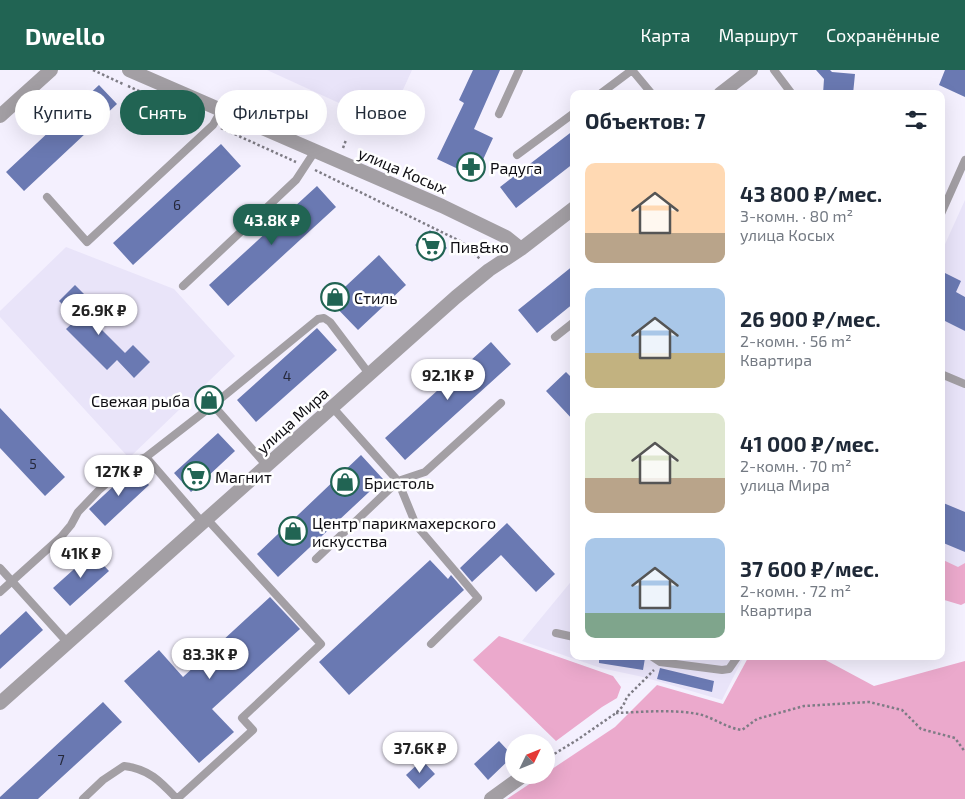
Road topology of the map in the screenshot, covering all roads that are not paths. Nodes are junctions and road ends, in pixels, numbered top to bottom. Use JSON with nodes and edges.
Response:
{"nodes":[{"id":1,"x":51,"y":70,"type":"edge"},
{"id":2,"x":129,"y":70,"type":"edge"},
{"id":3,"x":519,"y":70,"type":"edge"},
{"id":4,"x":632,"y":70,"type":"edge"},
{"id":5,"x":751,"y":70,"type":"edge"},
{"id":6,"x":774,"y":70,"type":"edge"},
{"id":7,"x":605,"y":90,"type":"edge"},
{"id":8,"x":649,"y":90,"type":"edge"},
{"id":9,"x":725,"y":90,"type":"edge"},
{"id":10,"x":789,"y":90,"type":"edge"},
{"id":11,"x":215,"y":108,"type":"edge"},
{"id":12,"x":499,"y":114,"type":"dead end"},
{"id":13,"x":0,"y":116,"type":"edge"},
{"id":14,"x":570,"y":116,"type":"edge"},
{"id":15,"x":215,"y":122,"type":"edge"},
{"id":16,"x":277,"y":135,"type":"edge"},
{"id":17,"x":315,"y":151,"type":"junction"},
{"id":18,"x":517,"y":155,"type":"dead end"},
{"id":19,"x":965,"y":160,"type":"edge"},
{"id":20,"x":47,"y":197,"type":"dead end"},
{"id":21,"x":945,"y":205,"type":"edge"},
{"id":22,"x":570,"y":211,"type":"edge"},
{"id":23,"x":521,"y":249,"type":"junction"},
{"id":24,"x":184,"y":286,"type":"dead end"},
{"id":25,"x":570,"y":325,"type":"edge"},
{"id":26,"x":555,"y":337,"type":"dead end"},
{"id":27,"x":370,"y":375,"type":"junction"},
{"id":28,"x":945,"y":376,"type":"edge"},
{"id":29,"x":965,"y":384,"type":"edge"},
{"id":30,"x":501,"y":403,"type":"dead end"},
{"id":31,"x":213,"y":405,"type":"junction"},
{"id":32,"x":333,"y":408,"type":"junction"},
{"id":33,"x":146,"y":457,"type":"junction"},
{"id":34,"x":267,"y":466,"type":"junction"},
{"id":35,"x":398,"y":481,"type":"junction"},
{"id":36,"x":204,"y":520,"type":"junction"},
{"id":37,"x":316,"y":559,"type":"dead end"},
{"id":38,"x":0,"y":568,"type":"edge"},
{"id":39,"x":11,"y":581,"type":"junction"},
{"id":40,"x":0,"y":592,"type":"edge"},
{"id":41,"x":556,"y":633,"type":"dead end"},
{"id":42,"x":570,"y":636,"type":"edge"},
{"id":43,"x":67,"y":642,"type":"junction"},
{"id":44,"x":431,"y":644,"type":"dead end"},
{"id":45,"x":657,"y":660,"type":"edge"},
{"id":46,"x":735,"y":660,"type":"edge"},
{"id":47,"x":0,"y":703,"type":"edge"},
{"id":48,"x":512,"y":784,"type":"edge"},
{"id":49,"x":83,"y":799,"type":"edge"},
{"id":50,"x":177,"y":799,"type":"edge"},
{"id":51,"x":491,"y":799,"type":"edge"}],
"edges":[{"from":1,"to":13,"type":"street"},
{"from":2,"to":11,"type":"street","name":"улица Косых"},
{"from":3,"to":12,"type":"lane"},
{"from":4,"to":7,"type":"lane"},
{"from":4,"to":8,"type":"lane"},
{"from":5,"to":9,"type":"street"},
{"from":6,"to":10,"type":"lane"},
{"from":14,"to":18,"type":"lane"},
{"from":15,"to":20,"type":"lane"},
{"from":16,"to":17,"type":"street","name":"улица Косых"},
{"from":17,"to":23,"type":"street","name":"улица Косых"},
{"from":17,"to":24,"type":"lane"},
{"from":19,"to":21,"type":"lane"},
{"from":22,"to":23,"type":"street","name":"улица Мира"},
{"from":23,"to":27,"type":"street","name":"улица Мира"},
{"from":25,"to":26,"type":"lane"},
{"from":27,"to":31,"type":"lane"},
{"from":27,"to":32,"type":"street","name":"улица Мира"},
{"from":28,"to":29,"type":"lane"},
{"from":30,"to":35,"type":"lane"},
{"from":31,"to":33,"type":"lane"},
{"from":31,"to":34,"type":"lane"},
{"from":32,"to":34,"type":"street","name":"улица Мира"},
{"from":32,"to":35,"type":"lane"},
{"from":33,"to":36,"type":"lane"},
{"from":33,"to":39,"type":"lane"},
{"from":34,"to":36,"type":"street","name":"улица Мира"},
{"from":35,"to":37,"type":"lane"},
{"from":35,"to":44,"type":"lane"},
{"from":36,"to":43,"type":"street","name":"улица Мира"},
{"from":36,"to":50,"type":"lane"},
{"from":38,"to":39,"type":"lane"},
{"from":39,"to":40,"type":"lane"},
{"from":39,"to":43,"type":"lane"},
{"from":41,"to":42,"type":"lane"},
{"from":43,"to":47,"type":"street","name":"улица Мира"},
{"from":45,"to":46,"type":"lane"},
{"from":48,"to":51,"type":"street"},
{"from":49,"to":50,"type":"lane"}]}
